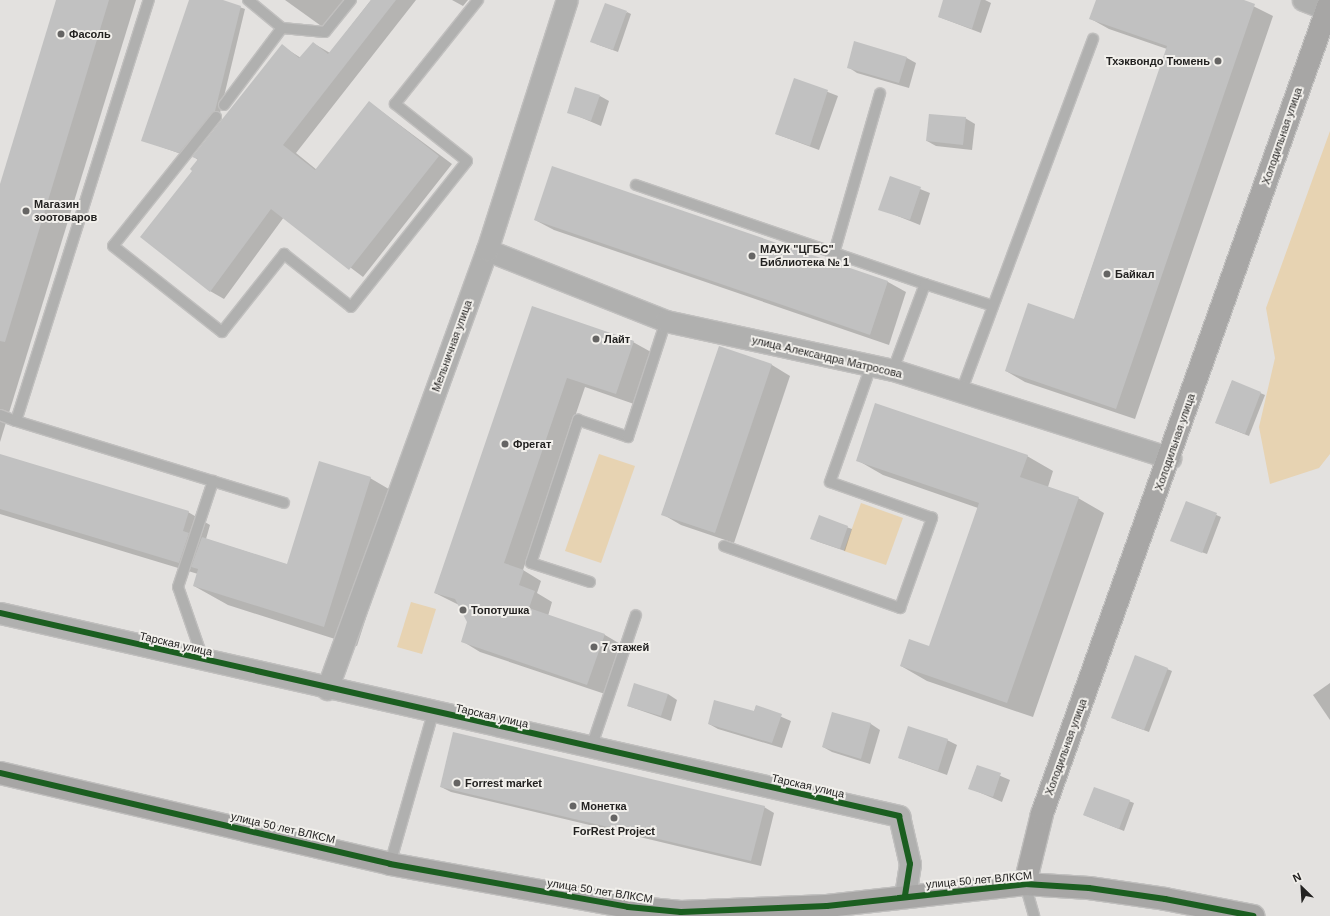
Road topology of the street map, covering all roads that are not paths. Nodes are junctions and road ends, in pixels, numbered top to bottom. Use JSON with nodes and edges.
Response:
{"nodes":[{"id":1,"x":149,"y":0,"type":"edge"},
{"id":2,"x":248,"y":0,"type":"edge"},
{"id":3,"x":351,"y":0,"type":"edge"},
{"id":4,"x":478,"y":0,"type":"edge"},
{"id":5,"x":567,"y":0,"type":"edge"},
{"id":6,"x":1303,"y":0,"type":"edge"},
{"id":7,"x":1328,"y":5,"type":"edge"},
{"id":8,"x":282,"y":28,"type":"junction"},
{"id":9,"x":1093,"y":39,"type":"dead end"},
{"id":10,"x":880,"y":94,"type":"dead end"},
{"id":11,"x":224,"y":105,"type":"dead end"},
{"id":12,"x":216,"y":118,"type":"dead end"},
{"id":13,"x":636,"y":185,"type":"dead end"},
{"id":14,"x":487,"y":250,"type":"junction"},
{"id":15,"x":834,"y":253,"type":"junction"},
{"id":16,"x":925,"y":284,"type":"junction"},
{"id":17,"x":993,"y":306,"type":"junction"},
{"id":18,"x":666,"y":321,"type":"junction"},
{"id":19,"x":871,"y":366,"type":"junction"},
{"id":20,"x":894,"y":370,"type":"junction"},
{"id":21,"x":961,"y":392,"type":"junction"},
{"id":22,"x":0,"y":415,"type":"edge"},
{"id":23,"x":16,"y":421,"type":"junction"},
{"id":24,"x":1170,"y":458,"type":"junction"},
{"id":25,"x":212,"y":481,"type":"junction"},
{"id":26,"x":284,"y":503,"type":"dead end"},
{"id":27,"x":724,"y":546,"type":"dead end"},
{"id":28,"x":590,"y":582,"type":"dead end"},
{"id":29,"x":0,"y":613,"type":"edge"},
{"id":30,"x":636,"y":615,"type":"dead end"},
{"id":31,"x":204,"y":661,"type":"junction"},
{"id":32,"x":327,"y":689,"type":"junction"},
{"id":33,"x":433,"y":713,"type":"junction"},
{"id":34,"x":591,"y":748,"type":"junction"},
{"id":35,"x":0,"y":773,"type":"edge"},
{"id":36,"x":390,"y":864,"type":"junction"},
{"id":37,"x":1025,"y":884,"type":"junction"},
{"id":38,"x":905,"y":897,"type":"junction"},
{"id":39,"x":1034,"y":916,"type":"edge"},
{"id":40,"x":1253,"y":916,"type":"edge"}],
"edges":[{"from":1,"to":23,"type":"lane"},
{"from":2,"to":8,"type":"lane"},
{"from":3,"to":8,"type":"lane"},
{"from":4,"to":12,"type":"lane"},
{"from":5,"to":14,"type":"street","name":"Мельничная улица"},
{"from":6,"to":7,"type":"street"},
{"from":7,"to":24,"type":"street","name":"Холодильная улица"},
{"from":8,"to":11,"type":"lane"},
{"from":9,"to":17,"type":"lane"},
{"from":10,"to":15,"type":"lane"},
{"from":13,"to":15,"type":"lane"},
{"from":14,"to":18,"type":"street","name":"улица Александра Матросова"},
{"from":14,"to":32,"type":"street","name":"Мельничная улица"},
{"from":15,"to":16,"type":"lane"},
{"from":16,"to":17,"type":"lane"},
{"from":16,"to":20,"type":"lane"},
{"from":17,"to":21,"type":"lane"},
{"from":18,"to":19,"type":"street","name":"улица Александра Матросова"},
{"from":18,"to":28,"type":"lane"},
{"from":19,"to":20,"type":"street","name":"улица Александра Матросова"},
{"from":19,"to":27,"type":"lane"},
{"from":20,"to":21,"type":"street","name":"улица Александра Матросова"},
{"from":21,"to":24,"type":"street","name":"улица Александра Матросова"},
{"from":22,"to":23,"type":"lane"},
{"from":23,"to":25,"type":"lane"},
{"from":24,"to":37,"type":"street","name":"Холодильная улица"},
{"from":25,"to":26,"type":"lane"},
{"from":25,"to":31,"type":"lane"},
{"from":29,"to":31,"type":"street","name":"Тарская улица"},
{"from":30,"to":34,"type":"lane"},
{"from":31,"to":32,"type":"street","name":"Тарская улица"},
{"from":32,"to":33,"type":"street","name":"Тарская улица"},
{"from":33,"to":34,"type":"street","name":"Тарская улица"},
{"from":33,"to":36,"type":"lane"},
{"from":34,"to":38,"type":"street","name":"Тарская улица"},
{"from":35,"to":36,"type":"street","name":"улица 50 лет ВЛКСМ"},
{"from":36,"to":38,"type":"street","name":"улица 50 лет ВЛКСМ"},
{"from":37,"to":38,"type":"street","name":"улица 50 лет ВЛКСМ"},
{"from":37,"to":39,"type":"lane"},
{"from":37,"to":40,"type":"street","name":"улица 50 лет ВЛКСМ"}]}
